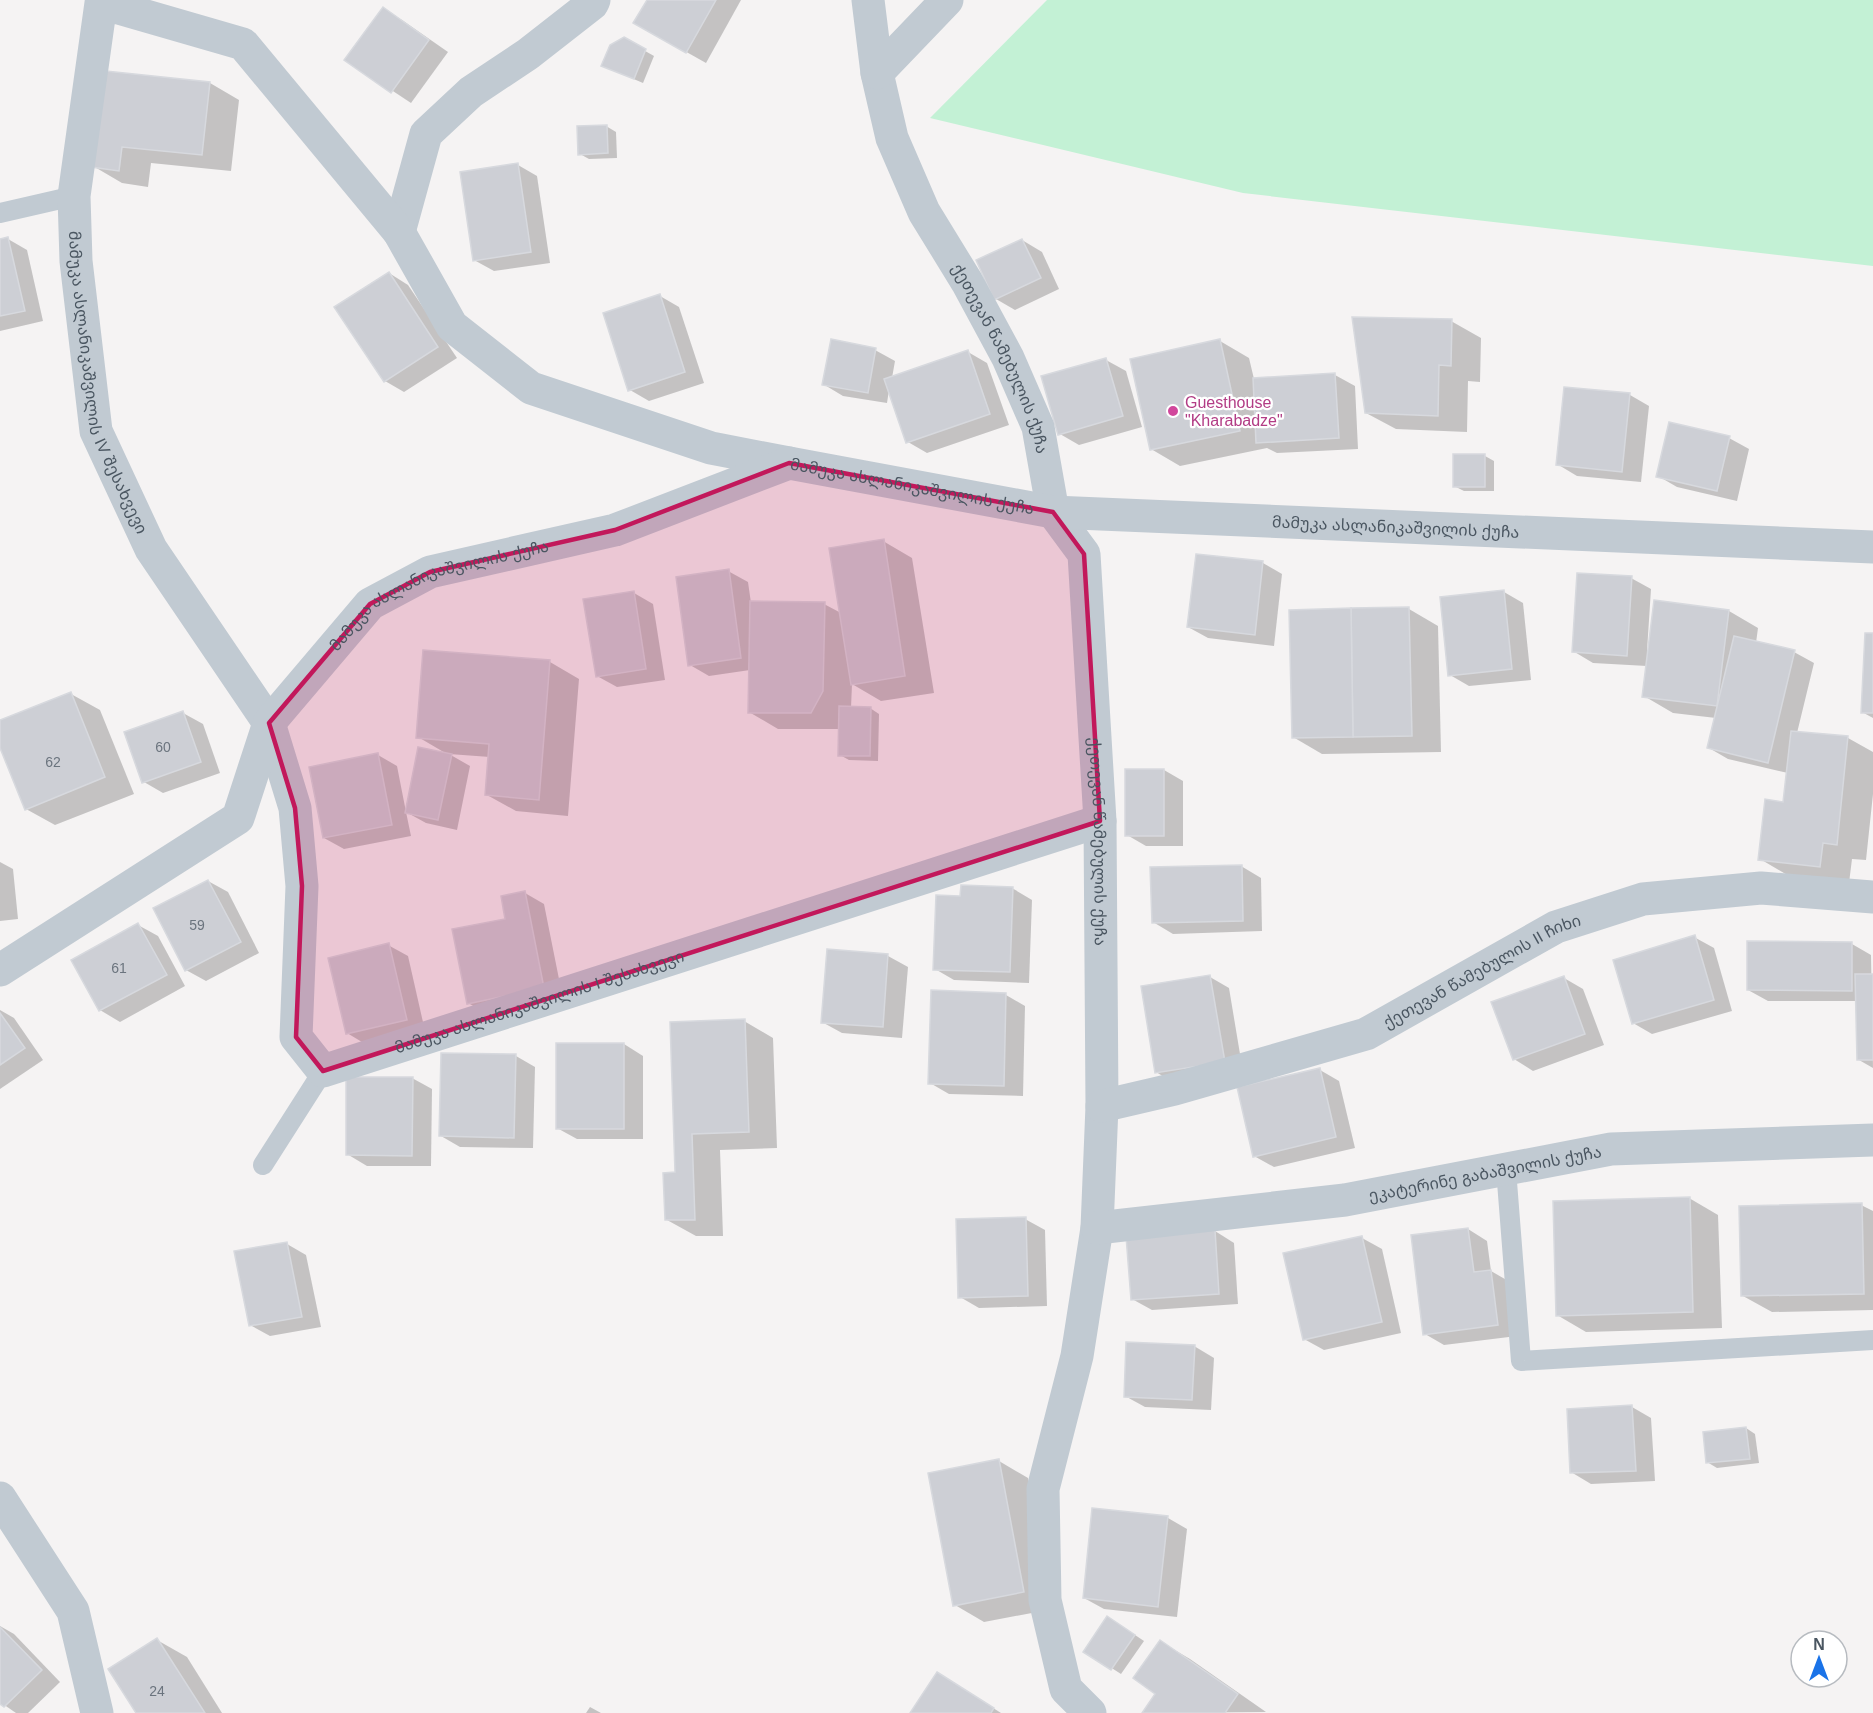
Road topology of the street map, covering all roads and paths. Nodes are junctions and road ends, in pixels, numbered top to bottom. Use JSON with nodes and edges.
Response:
{"nodes":[{"id":1,"x":594,"y":0,"type":"edge"},
{"id":2,"x":868,"y":0,"type":"edge"},
{"id":3,"x":947,"y":0,"type":"edge"},
{"id":4,"x":876,"y":72,"type":"junction"},
{"id":5,"x":75,"y":196,"type":"junction"},
{"id":6,"x":0,"y":213,"type":"edge"},
{"id":7,"x":399,"y":232,"type":"junction"},
{"id":8,"x":789,"y":463,"type":"junction"},
{"id":9,"x":1053,"y":512,"type":"junction"},
{"id":10,"x":1873,"y":547,"type":"edge"},
{"id":11,"x":269,"y":723,"type":"junction"},
{"id":12,"x":1100,"y":821,"type":"junction"},
{"id":13,"x":1873,"y":897,"type":"edge"},
{"id":14,"x":0,"y":970,"type":"edge"},
{"id":15,"x":323,"y":1071,"type":"junction"},
{"id":16,"x":1102,"y":1106,"type":"junction"},
{"id":17,"x":1873,"y":1140,"type":"edge"},
{"id":18,"x":263,"y":1165,"type":"dead end"},
{"id":19,"x":1506,"y":1169,"type":"junction"},
{"id":20,"x":1097,"y":1228,"type":"junction"},
{"id":21,"x":1873,"y":1340,"type":"edge"},
{"id":22,"x":0,"y":1498,"type":"edge"},
{"id":23,"x":97,"y":1713,"type":"edge"},
{"id":24,"x":1090,"y":1713,"type":"edge"}],
"edges":[{"from":1,"to":7,"type":"street"},
{"from":2,"to":4,"type":"street","name":"ქეთევან წამებულის ქუჩა"},
{"from":3,"to":4,"type":"street"},
{"from":4,"to":9,"type":"street","name":"ქეთევან წამებულის ქუჩა"},
{"from":5,"to":6,"type":"lane"},
{"from":5,"to":7,"type":"street","name":"მამუკა ასლანიკაშვილის IV შესახვევი"},
{"from":5,"to":11,"type":"street","name":"მამუკა ასლანიკაშვილის IV შესახვევი"},
{"from":7,"to":8,"type":"street"},
{"from":8,"to":9,"type":"street","name":"მამუკა ასლანიკაშვილის ქუჩა"},
{"from":8,"to":11,"type":"street","name":"მამუკა ასლანიკაშვილის ქუჩა"},
{"from":9,"to":10,"type":"street","name":"მამუკა ასლანიკაშვილის ქუჩა"},
{"from":9,"to":12,"type":"street","name":"ქეთევან წამებულის ქუჩა"},
{"from":11,"to":14,"type":"street","name":"მამუკა ასლანიკაშვილის ქუჩა"},
{"from":11,"to":15,"type":"street"},
{"from":12,"to":15,"type":"street","name":"მამუკა ასლანიკაშვილის I შესახვევი"},
{"from":12,"to":16,"type":"street","name":"ქეთევან წამებულის ქუჩა"},
{"from":13,"to":16,"type":"street","name":"ქეთევან წამებულის II ჩიხი"},
{"from":15,"to":18,"type":"lane"},
{"from":16,"to":20,"type":"street","name":"ქეთევან წამებულის ქუჩა"},
{"from":17,"to":19,"type":"street","name":"ეკატერინე გაბაშვილის ქუჩა"},
{"from":19,"to":20,"type":"street","name":"ეკატერინე გაბაშვილის ქუჩა"},
{"from":19,"to":21,"type":"lane"},
{"from":20,"to":24,"type":"street","name":"ქეთევან წამებულის ქუჩა"},
{"from":22,"to":23,"type":"street"}]}
